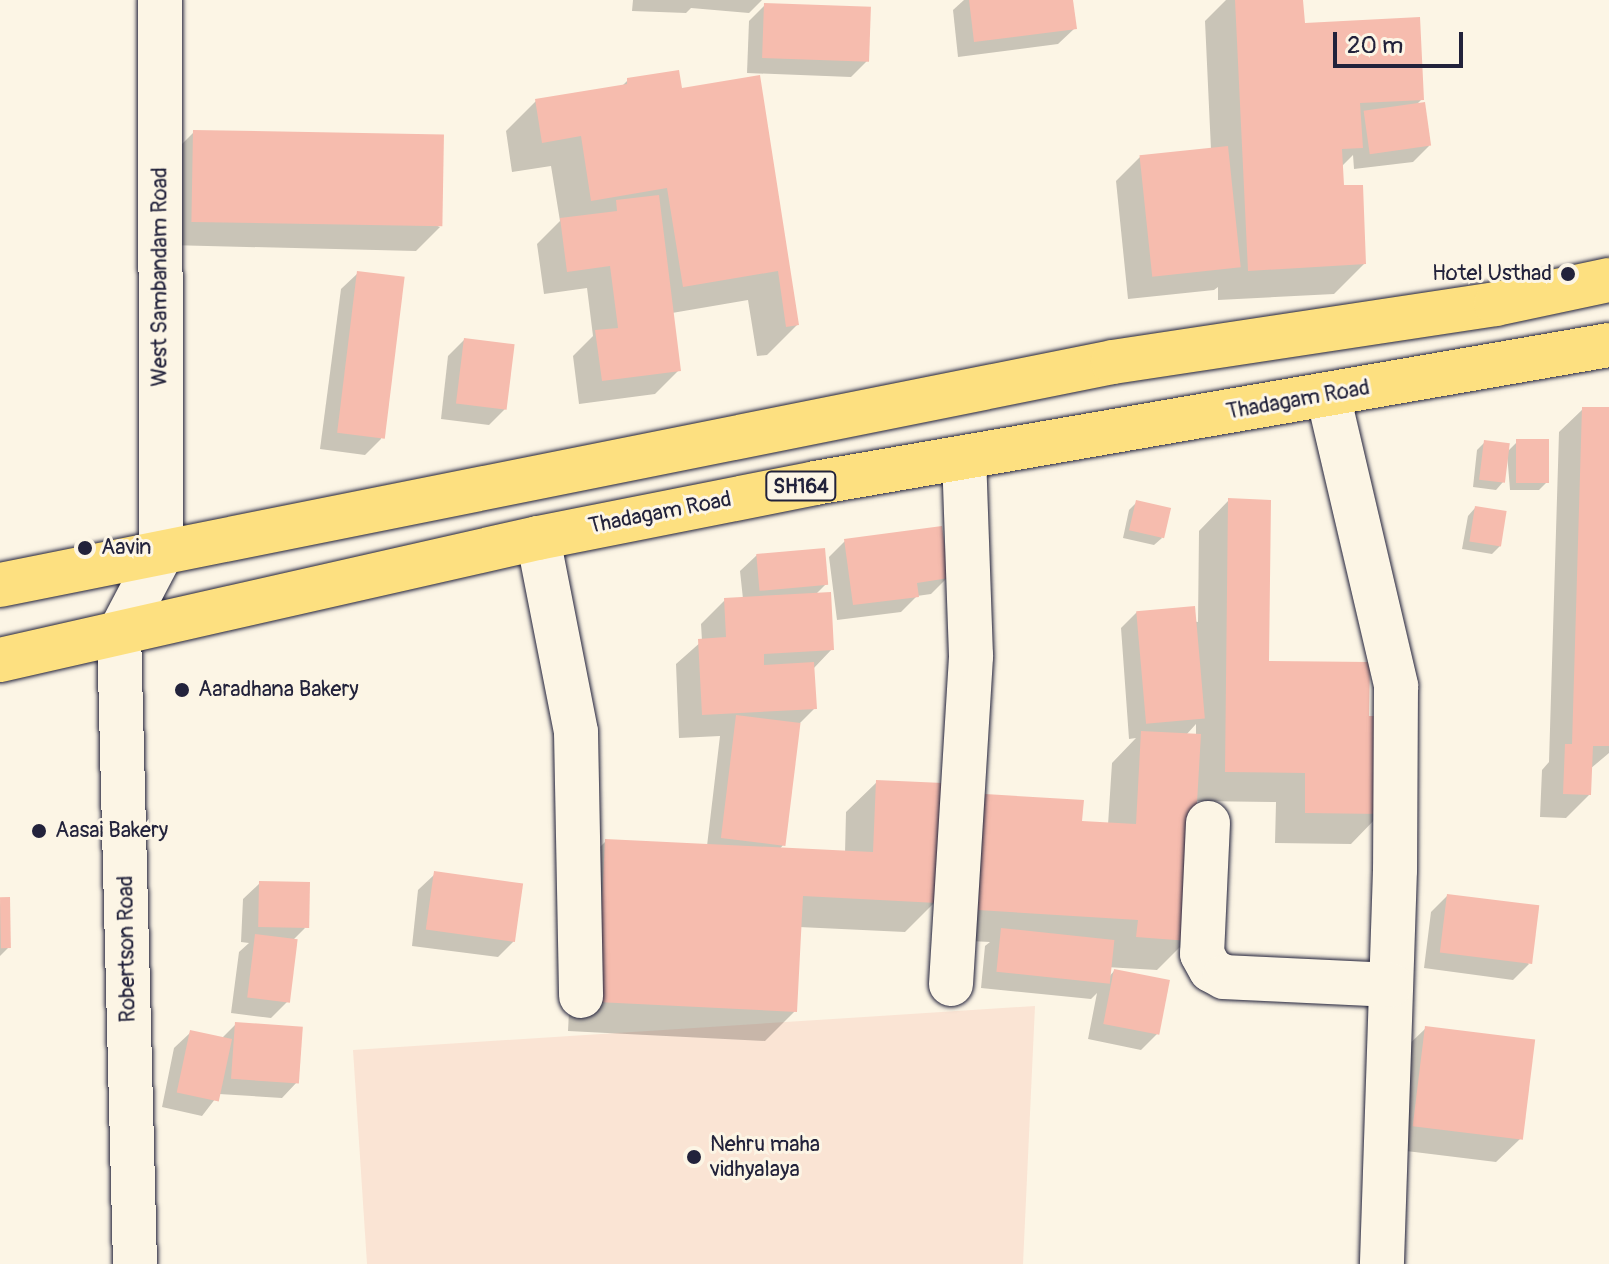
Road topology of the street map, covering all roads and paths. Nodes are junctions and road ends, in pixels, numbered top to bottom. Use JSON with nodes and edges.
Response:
{"nodes":[{"id":1,"x":160,"y":0,"type":"edge"},
{"id":2,"x":1609,"y":280,"type":"edge"},
{"id":3,"x":1609,"y":345,"type":"edge"},
{"id":4,"x":1328,"y":395,"type":"junction"},
{"id":5,"x":964,"y":457,"type":"junction"},
{"id":6,"x":538,"y":538,"type":"junction"},
{"id":7,"x":161,"y":554,"type":"junction"},
{"id":8,"x":0,"y":585,"type":"edge"},
{"id":9,"x":119,"y":634,"type":"junction"},
{"id":10,"x":0,"y":660,"type":"edge"},
{"id":11,"x":1208,"y":823,"type":"dead end"},
{"id":12,"x":951,"y":984,"type":"dead end"},
{"id":13,"x":1391,"y":985,"type":"junction"},
{"id":14,"x":581,"y":996,"type":"dead end"},
{"id":15,"x":135,"y":1264,"type":"edge"},
{"id":16,"x":1382,"y":1264,"type":"edge"}],
"edges":[{"from":1,"to":7,"type":"street","name":"West Sambandam Road"},
{"from":2,"to":7,"type":"main road"},
{"from":3,"to":4,"type":"main road","name":"Thadagam Road","number":"SH164"},
{"from":4,"to":5,"type":"main road","name":"Thadagam Road","number":"SH164"},
{"from":4,"to":13,"type":"street"},
{"from":5,"to":6,"type":"main road","name":"Thadagam Road","number":"SH164"},
{"from":5,"to":12,"type":"street"},
{"from":6,"to":9,"type":"main road","name":"Thadagam Road","number":"SH164"},
{"from":6,"to":14,"type":"street"},
{"from":7,"to":8,"type":"main road"},
{"from":7,"to":9,"type":"street"},
{"from":9,"to":10,"type":"main road","name":"Thadagam Road","number":"SH164"},
{"from":9,"to":15,"type":"street","name":"Robertson Road"},
{"from":11,"to":13,"type":"street"},
{"from":13,"to":16,"type":"street"}]}
